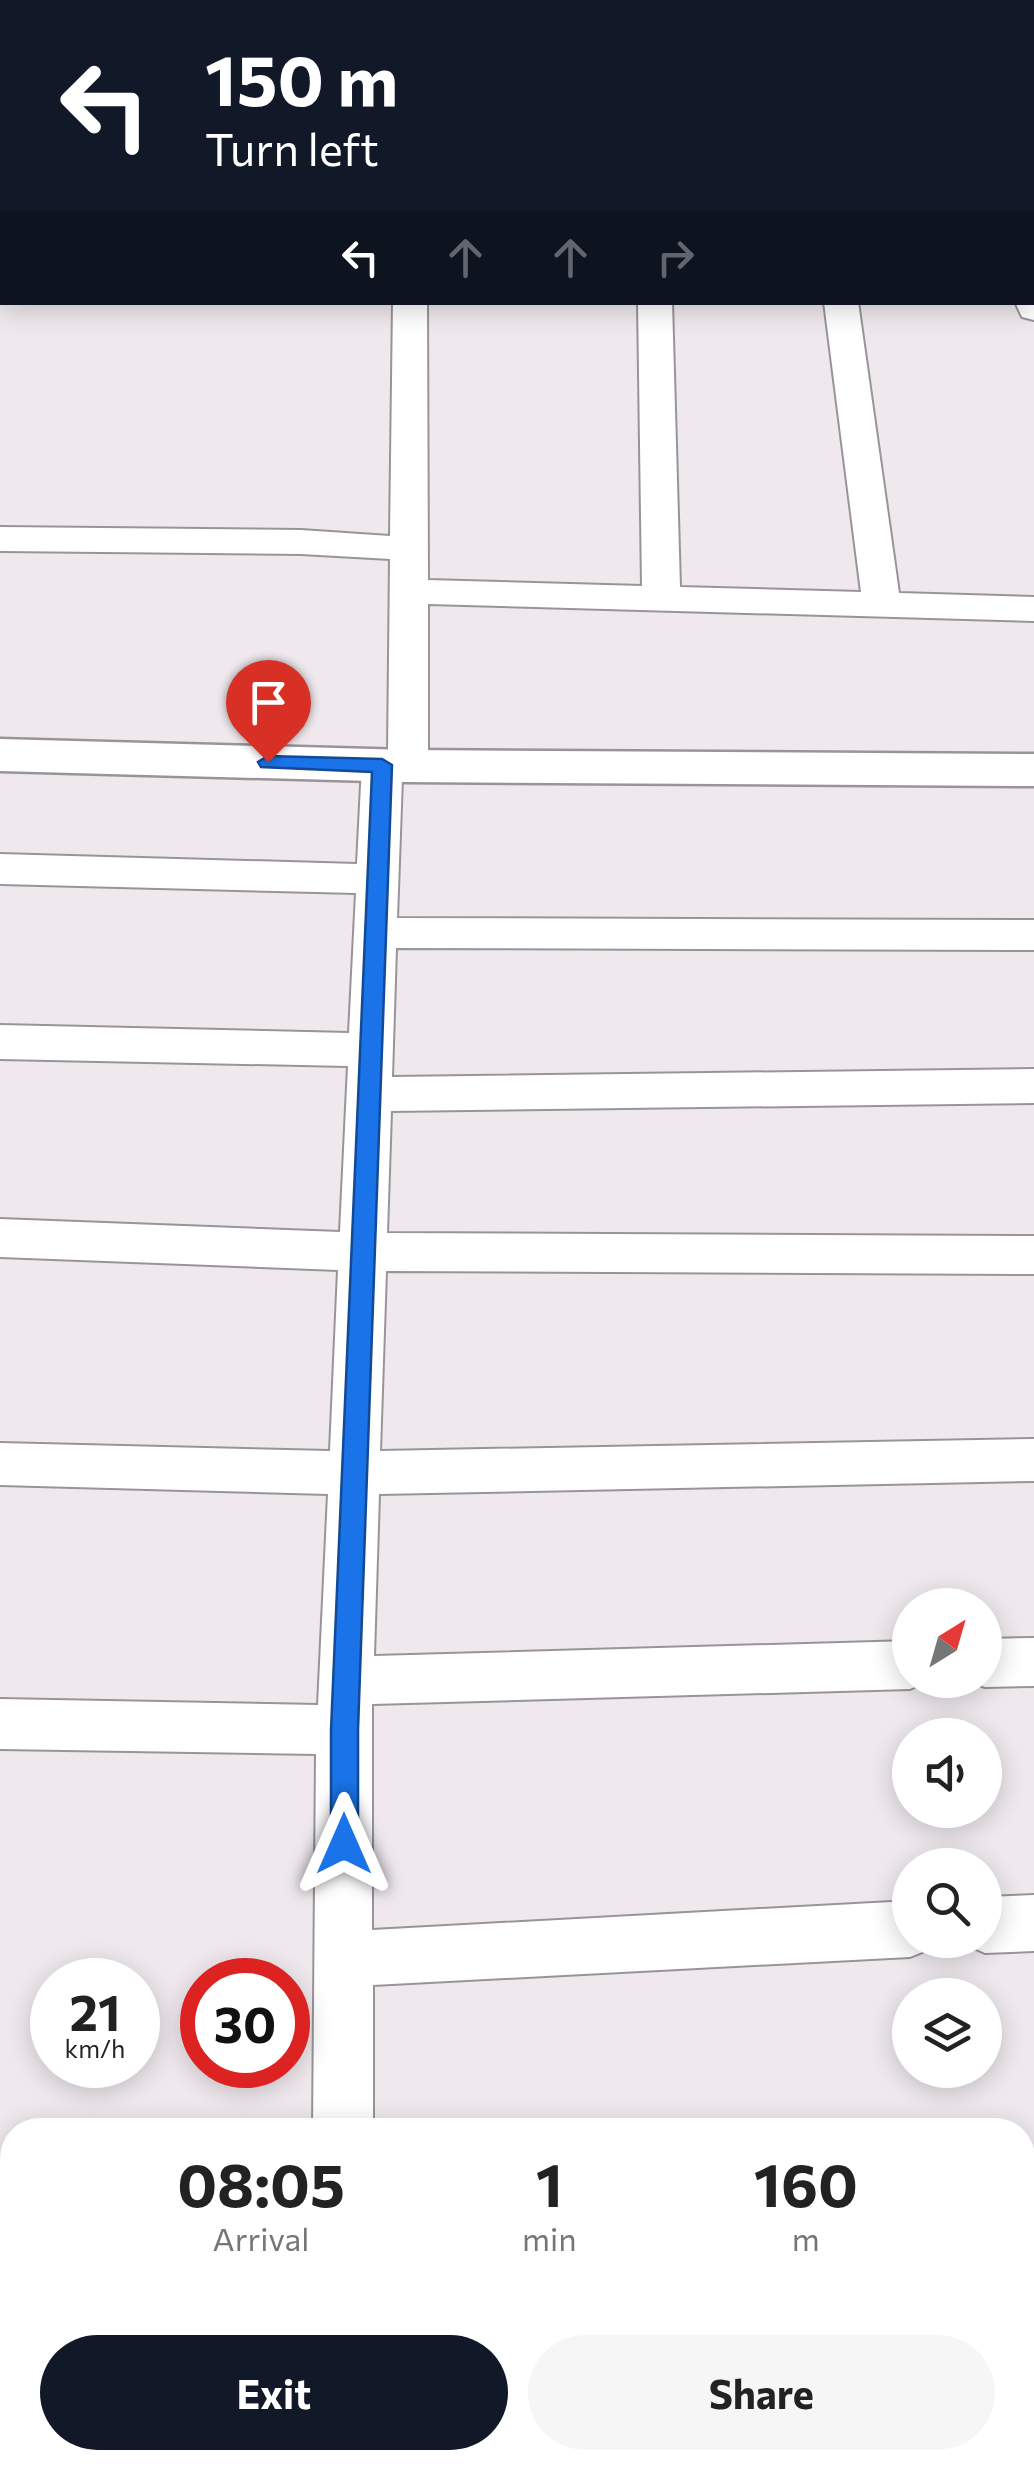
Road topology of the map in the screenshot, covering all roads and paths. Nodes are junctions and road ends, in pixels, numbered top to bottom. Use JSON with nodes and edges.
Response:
{"nodes":[{"id":1,"x":410,"y":305,"type":"edge"},
{"id":2,"x":655,"y":305,"type":"edge"},
{"id":3,"x":841,"y":305,"type":"edge"},
{"id":4,"x":0,"y":539,"type":"edge"},
{"id":5,"x":409,"y":550,"type":"junction"},
{"id":6,"x":408,"y":591,"type":"junction"},
{"id":7,"x":660,"y":598,"type":"junction"},
{"id":8,"x":882,"y":604,"type":"junction"},
{"id":9,"x":1034,"y":609,"type":"edge"},
{"id":10,"x":0,"y":755,"type":"edge"},
{"id":11,"x":395,"y":766,"type":"junction"},
{"id":12,"x":1034,"y":770,"type":"edge"},
{"id":13,"x":0,"y":868,"type":"edge"},
{"id":14,"x":378,"y":879,"type":"junction"},
{"id":15,"x":376,"y":933,"type":"junction"},
{"id":16,"x":1034,"y":935,"type":"edge"},
{"id":17,"x":0,"y":1042,"type":"edge"},
{"id":18,"x":370,"y":1072,"type":"junction"},
{"id":19,"x":1034,"y":1086,"type":"edge"},
{"id":20,"x":0,"y":1238,"type":"edge"},
{"id":21,"x":363,"y":1252,"type":"junction"},
{"id":22,"x":1034,"y":1256,"type":"edge"},
{"id":23,"x":1034,"y":1460,"type":"edge"},
{"id":24,"x":0,"y":1464,"type":"edge"},
{"id":25,"x":354,"y":1473,"type":"junction"},
{"id":26,"x":1034,"y":1662,"type":"edge"},
{"id":27,"x":1002,"y":1663,"type":"edge"},
{"id":28,"x":892,"y":1666,"type":"edge"},
{"id":29,"x":346,"y":1705,"type":"junction"},
{"id":30,"x":0,"y":1724,"type":"edge"},
{"id":31,"x":1034,"y":1923,"type":"edge"},
{"id":32,"x":1002,"y":1924,"type":"edge"},
{"id":33,"x":892,"y":1930,"type":"edge"},
{"id":34,"x":344,"y":1959,"type":"junction"},
{"id":35,"x":344,"y":2118,"type":"edge"}],
"edges":[{"from":1,"to":5,"type":"street"},
{"from":2,"to":7,"type":"street"},
{"from":3,"to":8,"type":"street"},
{"from":4,"to":5,"type":"street"},
{"from":5,"to":6,"type":"street"},
{"from":6,"to":7,"type":"street"},
{"from":6,"to":11,"type":"street"},
{"from":7,"to":8,"type":"street"},
{"from":8,"to":9,"type":"street"},
{"from":10,"to":11,"type":"street"},
{"from":11,"to":12,"type":"street"},
{"from":11,"to":14,"type":"street"},
{"from":13,"to":14,"type":"street"},
{"from":14,"to":15,"type":"street"},
{"from":15,"to":16,"type":"street"},
{"from":15,"to":18,"type":"street"},
{"from":17,"to":18,"type":"street"},
{"from":18,"to":19,"type":"street"},
{"from":18,"to":21,"type":"street"},
{"from":20,"to":21,"type":"street"},
{"from":21,"to":22,"type":"street"},
{"from":21,"to":25,"type":"street"},
{"from":23,"to":25,"type":"street"},
{"from":24,"to":25,"type":"street"},
{"from":25,"to":29,"type":"street"},
{"from":26,"to":27,"type":"street"},
{"from":28,"to":29,"type":"street"},
{"from":29,"to":30,"type":"street"},
{"from":29,"to":34,"type":"street"},
{"from":31,"to":32,"type":"street"},
{"from":33,"to":34,"type":"street"},
{"from":34,"to":35,"type":"street"}]}
